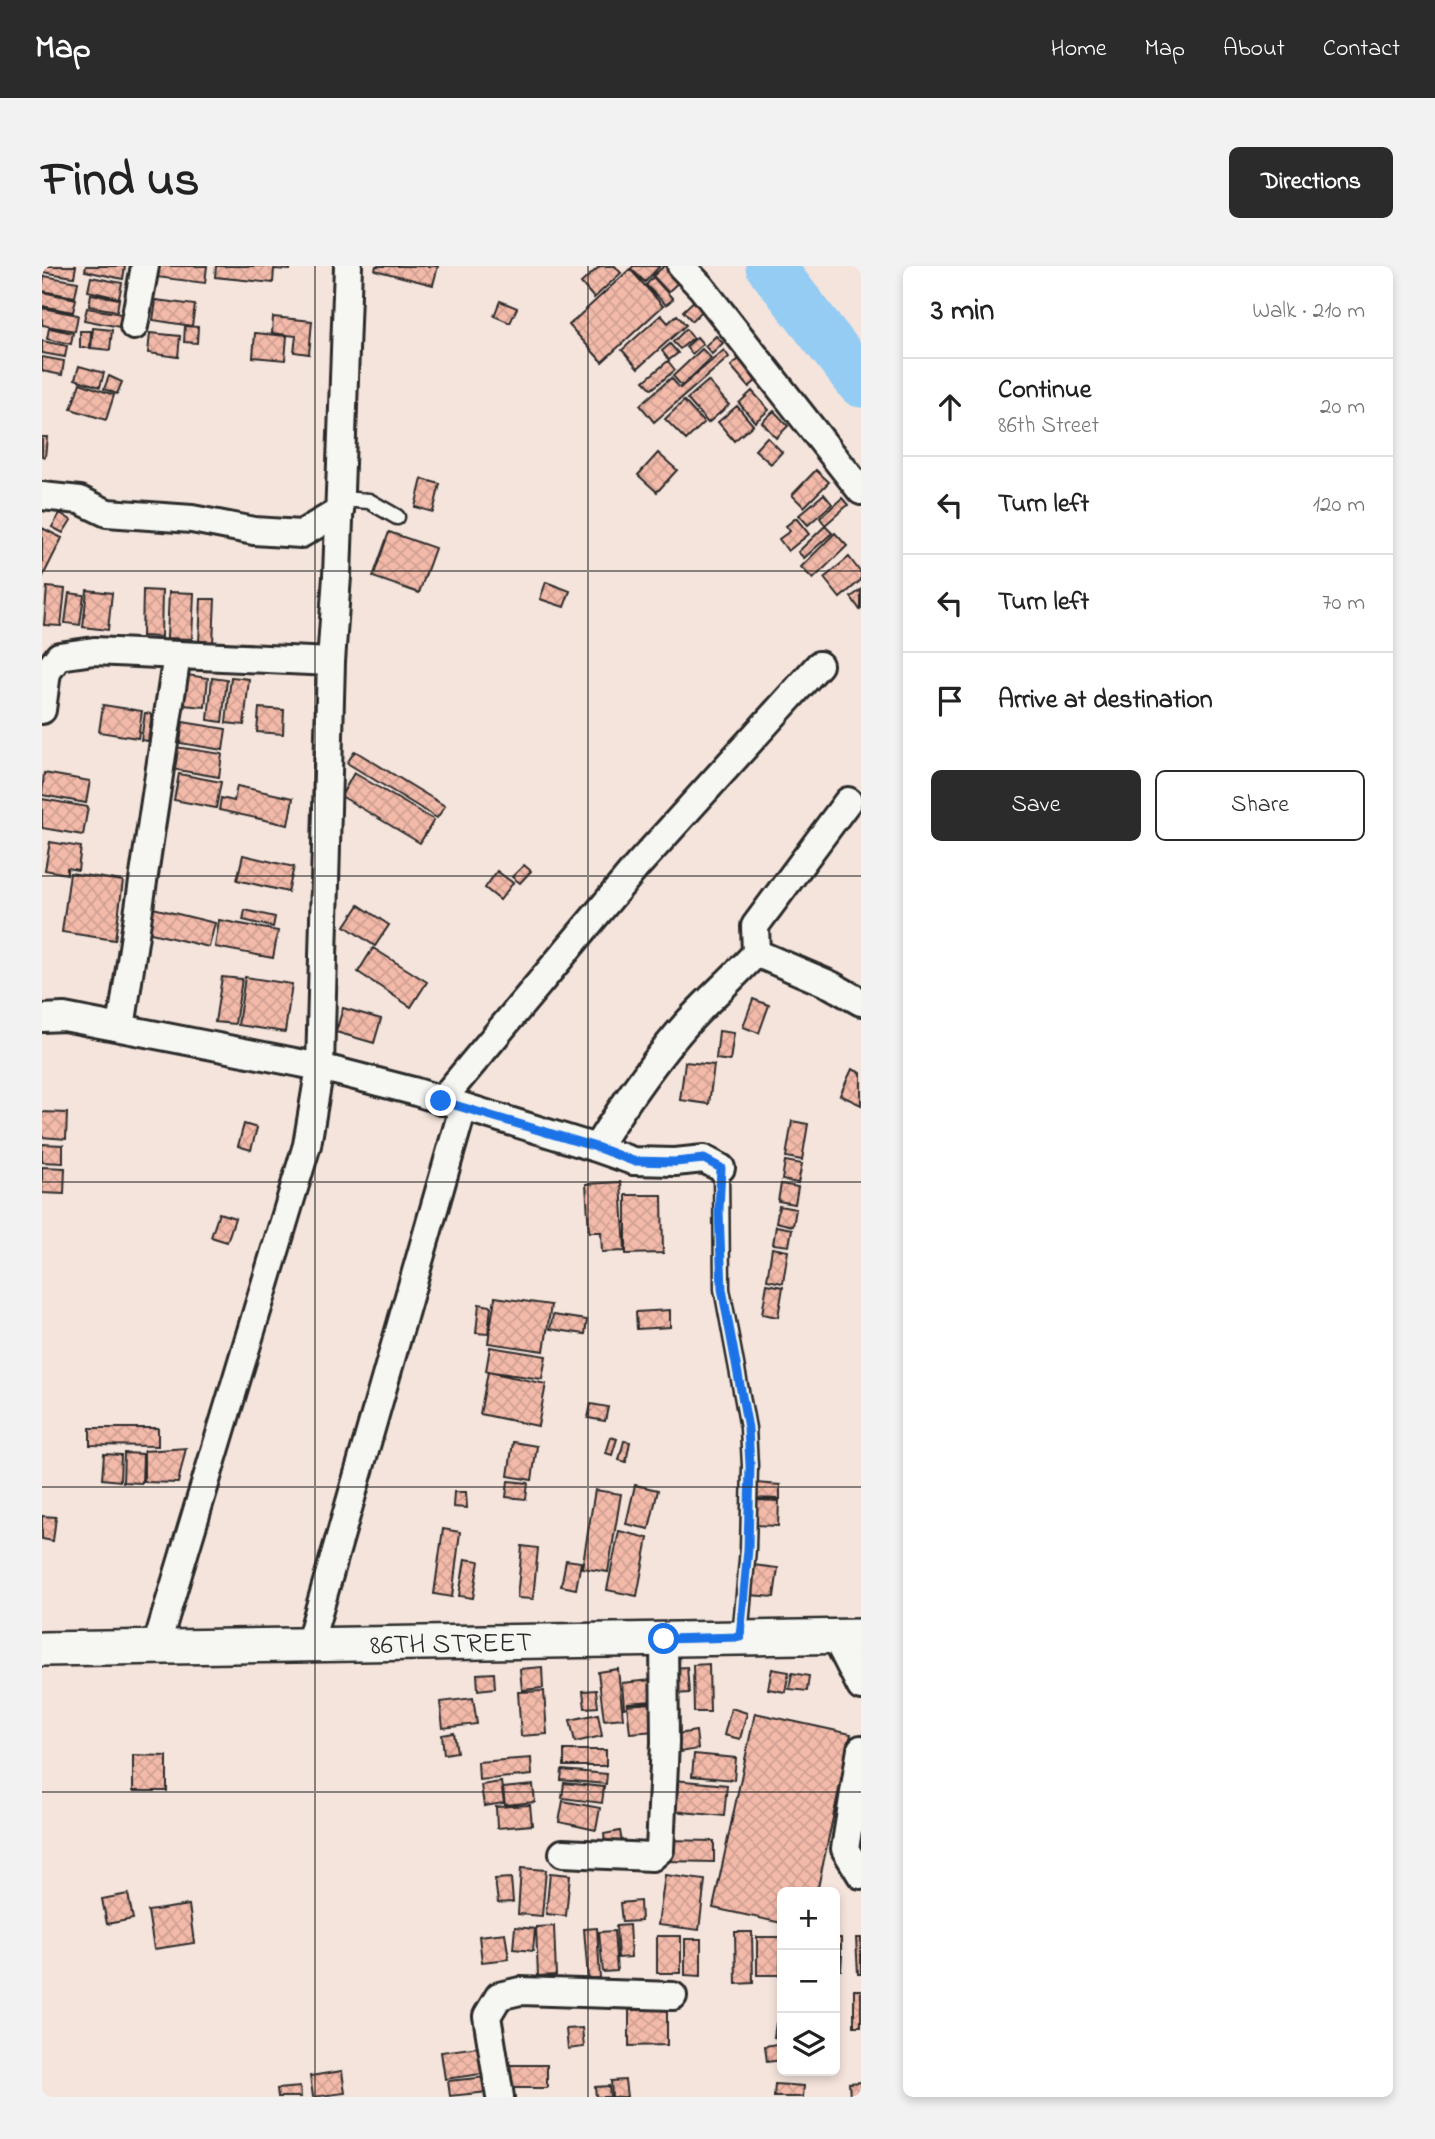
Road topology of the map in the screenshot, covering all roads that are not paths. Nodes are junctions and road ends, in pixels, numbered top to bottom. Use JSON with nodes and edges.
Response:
{"nodes":[{"id":1,"x":145,"y":266,"type":"edge"},
{"id":2,"x":348,"y":266,"type":"edge"},
{"id":3,"x":681,"y":266,"type":"edge"},
{"id":4,"x":134,"y":326,"type":"dead end"},
{"id":5,"x":861,"y":491,"type":"edge"},
{"id":6,"x":42,"y":496,"type":"edge"},
{"id":7,"x":340,"y":505,"type":"junction"},
{"id":8,"x":397,"y":517,"type":"dead end"},
{"id":9,"x":177,"y":655,"type":"junction"},
{"id":10,"x":331,"y":662,"type":"junction"},
{"id":11,"x":819,"y":665,"type":"dead end"},
{"id":12,"x":42,"y":710,"type":"edge"},
{"id":13,"x":848,"y":801,"type":"dead end"},
{"id":14,"x":756,"y":953,"type":"junction"},
{"id":15,"x":861,"y":1002,"type":"edge"},
{"id":16,"x":42,"y":1018,"type":"edge"},
{"id":17,"x":121,"y":1028,"type":"junction"},
{"id":18,"x":320,"y":1067,"type":"junction"},
{"id":19,"x":452,"y":1104,"type":"junction"},
{"id":20,"x":596,"y":1147,"type":"junction"},
{"id":21,"x":721,"y":1168,"type":"joint"},
{"id":22,"x":848,"y":1636,"type":"edge"},
{"id":23,"x":740,"y":1637,"type":"junction"},
{"id":24,"x":664,"y":1639,"type":"junction"},
{"id":25,"x":309,"y":1645,"type":"junction"},
{"id":26,"x":156,"y":1647,"type":"junction"},
{"id":27,"x":42,"y":1649,"type":"edge"},
{"id":28,"x":861,"y":1687,"type":"edge"},
{"id":29,"x":861,"y":1749,"type":"edge"},
{"id":30,"x":563,"y":1853,"type":"dead end"},
{"id":31,"x":861,"y":1875,"type":"edge"},
{"id":32,"x":673,"y":1996,"type":"dead end"},
{"id":33,"x":500,"y":2097,"type":"edge"}],
"edges":[{"from":1,"to":4,"type":"street"},
{"from":2,"to":7,"type":"street"},
{"from":3,"to":5,"type":"street"},
{"from":6,"to":7,"type":"street"},
{"from":7,"to":8,"type":"lane"},
{"from":7,"to":10,"type":"street"},
{"from":9,"to":10,"type":"street"},
{"from":9,"to":12,"type":"street"},
{"from":9,"to":17,"type":"street"},
{"from":10,"to":18,"type":"street"},
{"from":11,"to":19,"type":"street"},
{"from":13,"to":14,"type":"street"},
{"from":14,"to":15,"type":"street"},
{"from":14,"to":20,"type":"street"},
{"from":16,"to":17,"type":"street"},
{"from":17,"to":18,"type":"street"},
{"from":18,"to":19,"type":"street"},
{"from":18,"to":26,"type":"street"},
{"from":19,"to":20,"type":"street"},
{"from":19,"to":25,"type":"street"},
{"from":20,"to":21,"type":"street"},
{"from":21,"to":23,"type":"lane"},
{"from":22,"to":23,"type":"street","name":"86TH STREET"},
{"from":22,"to":28,"type":"street"},
{"from":23,"to":24,"type":"street","name":"86TH STREET"},
{"from":24,"to":25,"type":"street","name":"86TH STREET"},
{"from":24,"to":30,"type":"street"},
{"from":25,"to":26,"type":"street","name":"86TH STREET"},
{"from":26,"to":27,"type":"street","name":"86TH STREET"},
{"from":29,"to":31,"type":"street"},
{"from":32,"to":33,"type":"street"}]}
